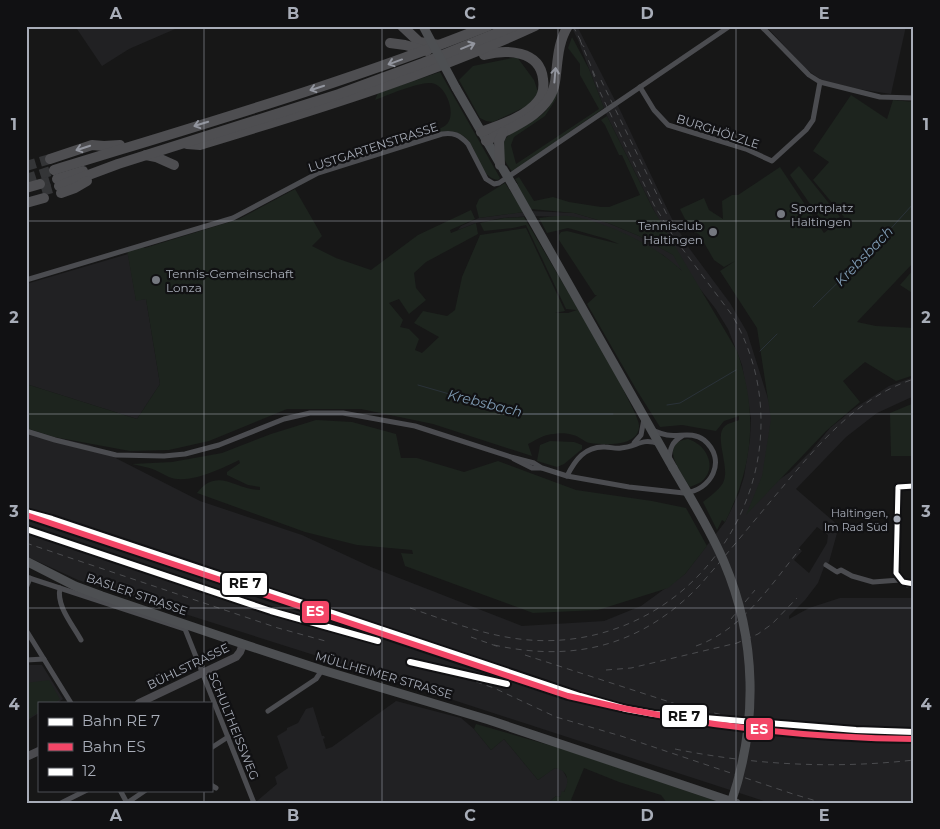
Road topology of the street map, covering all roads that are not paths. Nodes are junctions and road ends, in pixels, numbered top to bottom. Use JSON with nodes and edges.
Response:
{"nodes":[{"id":1,"x":402,"y":26,"type":"edge"},
{"id":2,"x":423,"y":26,"type":"edge"},
{"id":3,"x":472,"y":26,"type":"edge"},
{"id":4,"x":488,"y":26,"type":"edge"},
{"id":5,"x":514,"y":26,"type":"edge"},
{"id":6,"x":535,"y":26,"type":"edge"},
{"id":7,"x":568,"y":26,"type":"edge"},
{"id":8,"x":730,"y":26,"type":"edge"},
{"id":9,"x":761,"y":26,"type":"edge"},
{"id":10,"x":454,"y":40,"type":"junction"},
{"id":11,"x":390,"y":43,"type":"dead end"},
{"id":12,"x":442,"y":45,"type":"junction"},
{"id":13,"x":427,"y":51,"type":"junction"},
{"id":14,"x":454,"y":62,"type":"junction"},
{"id":15,"x":820,"y":82,"type":"junction"},
{"id":16,"x":640,"y":87,"type":"junction"},
{"id":17,"x":914,"y":98,"type":"edge"},
{"id":18,"x":503,"y":132,"type":"junction"},
{"id":19,"x":484,"y":137,"type":"junction"},
{"id":20,"x":148,"y":141,"type":"junction"},
{"id":21,"x":183,"y":144,"type":"junction"},
{"id":22,"x":145,"y":155,"type":"junction"},
{"id":23,"x":50,"y":159,"type":"tunnel mouth"},
{"id":24,"x":174,"y":165,"type":"dead end"},
{"id":25,"x":502,"y":167,"type":"junction"},
{"id":26,"x":26,"y":188,"type":"edge"},
{"id":27,"x":42,"y":191,"type":"junction"},
{"id":28,"x":26,"y":196,"type":"edge"},
{"id":29,"x":26,"y":203,"type":"edge"},
{"id":30,"x":26,"y":280,"type":"edge"},
{"id":31,"x":644,"y":416,"type":"junction"},
{"id":32,"x":652,"y":429,"type":"junction"},
{"id":33,"x":26,"y":431,"type":"edge"},
{"id":34,"x":683,"y":435,"type":"junction"},
{"id":35,"x":633,"y":444,"type":"junction"},
{"id":36,"x":660,"y":444,"type":"junction"},
{"id":37,"x":671,"y":464,"type":"junction"},
{"id":38,"x":566,"y":476,"type":"junction"},
{"id":39,"x":914,"y":486,"type":"edge"},
{"id":40,"x":26,"y":562,"type":"edge"},
{"id":41,"x":826,"y":565,"type":"dead end"},
{"id":42,"x":28,"y":577,"type":"edge"},
{"id":43,"x":900,"y":580,"type":"junction"},
{"id":44,"x":914,"y":584,"type":"edge"},
{"id":45,"x":26,"y":588,"type":"edge"},
{"id":46,"x":60,"y":588,"type":"junction"},
{"id":47,"x":26,"y":630,"type":"edge"},
{"id":48,"x":81,"y":640,"type":"dead end"},
{"id":49,"x":243,"y":644,"type":"junction"},
{"id":50,"x":44,"y":659,"type":"junction"},
{"id":51,"x":26,"y":660,"type":"edge"},
{"id":52,"x":322,"y":670,"type":"junction"},
{"id":53,"x":202,"y":672,"type":"junction"},
{"id":54,"x":70,"y":702,"type":"edge"},
{"id":55,"x":140,"y":702,"type":"edge"},
{"id":56,"x":268,"y":711,"type":"dead end"},
{"id":57,"x":228,"y":737,"type":"junction"},
{"id":58,"x":212,"y":747,"type":"edge"},
{"id":59,"x":38,"y":751,"type":"edge"},
{"id":60,"x":26,"y":757,"type":"edge"},
{"id":61,"x":83,"y":792,"type":"edge"},
{"id":62,"x":121,"y":792,"type":"edge"},
{"id":63,"x":143,"y":792,"type":"edge"},
{"id":64,"x":62,"y":803,"type":"edge"},
{"id":65,"x":128,"y":803,"type":"edge"},
{"id":66,"x":254,"y":803,"type":"edge"},
{"id":67,"x":731,"y":803,"type":"edge"},
{"id":68,"x":736,"y":803,"type":"edge"}],
"edges":[{"from":1,"to":12,"type":"highway"},
{"from":2,"to":19,"type":"main road","bridge":true},
{"from":3,"to":10,"type":"highway"},
{"from":4,"to":10,"type":"highway"},
{"from":21,"to":5,"type":"highway","one_way":true},
{"from":6,"to":14,"type":"highway"},
{"from":18,"to":7,"type":"highway","one_way":true},
{"from":8,"to":16,"type":"street","name":"LUSTGARTENSTRASSE"},
{"from":9,"to":15,"type":"street"},
{"from":10,"to":12,"type":"highway"},
{"from":11,"to":13,"type":"highway"},
{"from":12,"to":13,"type":"highway"},
{"from":13,"to":20,"type":"highway","one_way":true},
{"from":14,"to":19,"type":"highway"},
{"from":14,"to":21,"type":"highway"},
{"from":15,"to":16,"type":"street","name":"BURGHÖLZLE"},
{"from":15,"to":17,"type":"street"},
{"from":16,"to":30,"type":"street","name":"LUSTGARTENSTRASSE"},
{"from":18,"to":19,"type":"highway"},
{"from":18,"to":25,"type":"highway"},
{"from":19,"to":25,"type":"main road"},
{"from":20,"to":22,"type":"highway"},
{"from":20,"to":23,"type":"highway","one_way":true},
{"from":21,"to":22,"type":"highway"},
{"from":22,"to":24,"type":"highway"},
{"from":25,"to":31,"type":"main road","bridge":true},
{"from":26,"to":27,"type":"highway"},
{"from":27,"to":28,"type":"highway"},
{"from":27,"to":29,"type":"highway"},
{"from":31,"to":32,"type":"main road"},
{"from":31,"to":35,"type":"street"},
{"from":32,"to":34,"type":"street"},
{"from":32,"to":36,"type":"main road"},
{"from":33,"to":38,"type":"street"},
{"from":34,"to":37,"type":"street"},
{"from":34,"to":38,"type":"street"},
{"from":35,"to":36,"type":"street"},
{"from":35,"to":38,"type":"street"},
{"from":36,"to":37,"type":"main road"},
{"from":37,"to":67,"type":"main road","bridge":true},
{"from":39,"to":43,"type":"street"},
{"from":40,"to":49,"type":"main road","name":"BASLER STRASSE"},
{"from":41,"to":43,"type":"street"},
{"from":42,"to":45,"type":"street"},
{"from":42,"to":46,"type":"street"},
{"from":43,"to":44,"type":"street"},
{"from":46,"to":48,"type":"street"},
{"from":46,"to":53,"type":"street","name":"SCHULTHEISSWEG"},
{"from":47,"to":50,"type":"street"},
{"from":49,"to":52,"type":"main road","name":"MÜLLHEIMER STRASSE"},
{"from":49,"to":53,"type":"street","name":"BÜHLSTRASSE"},
{"from":50,"to":51,"type":"street"},
{"from":50,"to":54,"type":"street"},
{"from":52,"to":56,"type":"street"},
{"from":52,"to":68,"type":"main road","name":"MÜLLHEIMER STRASSE"},
{"from":53,"to":55,"type":"street","name":"BÜHLSTRASSE"},
{"from":53,"to":57,"type":"street","name":"SCHULTHEISSWEG"},
{"from":57,"to":58,"type":"street"},
{"from":57,"to":66,"type":"street","name":"SCHULTHEISSWEG"},
{"from":59,"to":60,"type":"street"},
{"from":61,"to":64,"type":"street"},
{"from":62,"to":65,"type":"street"},
{"from":63,"to":65,"type":"street"}]}
